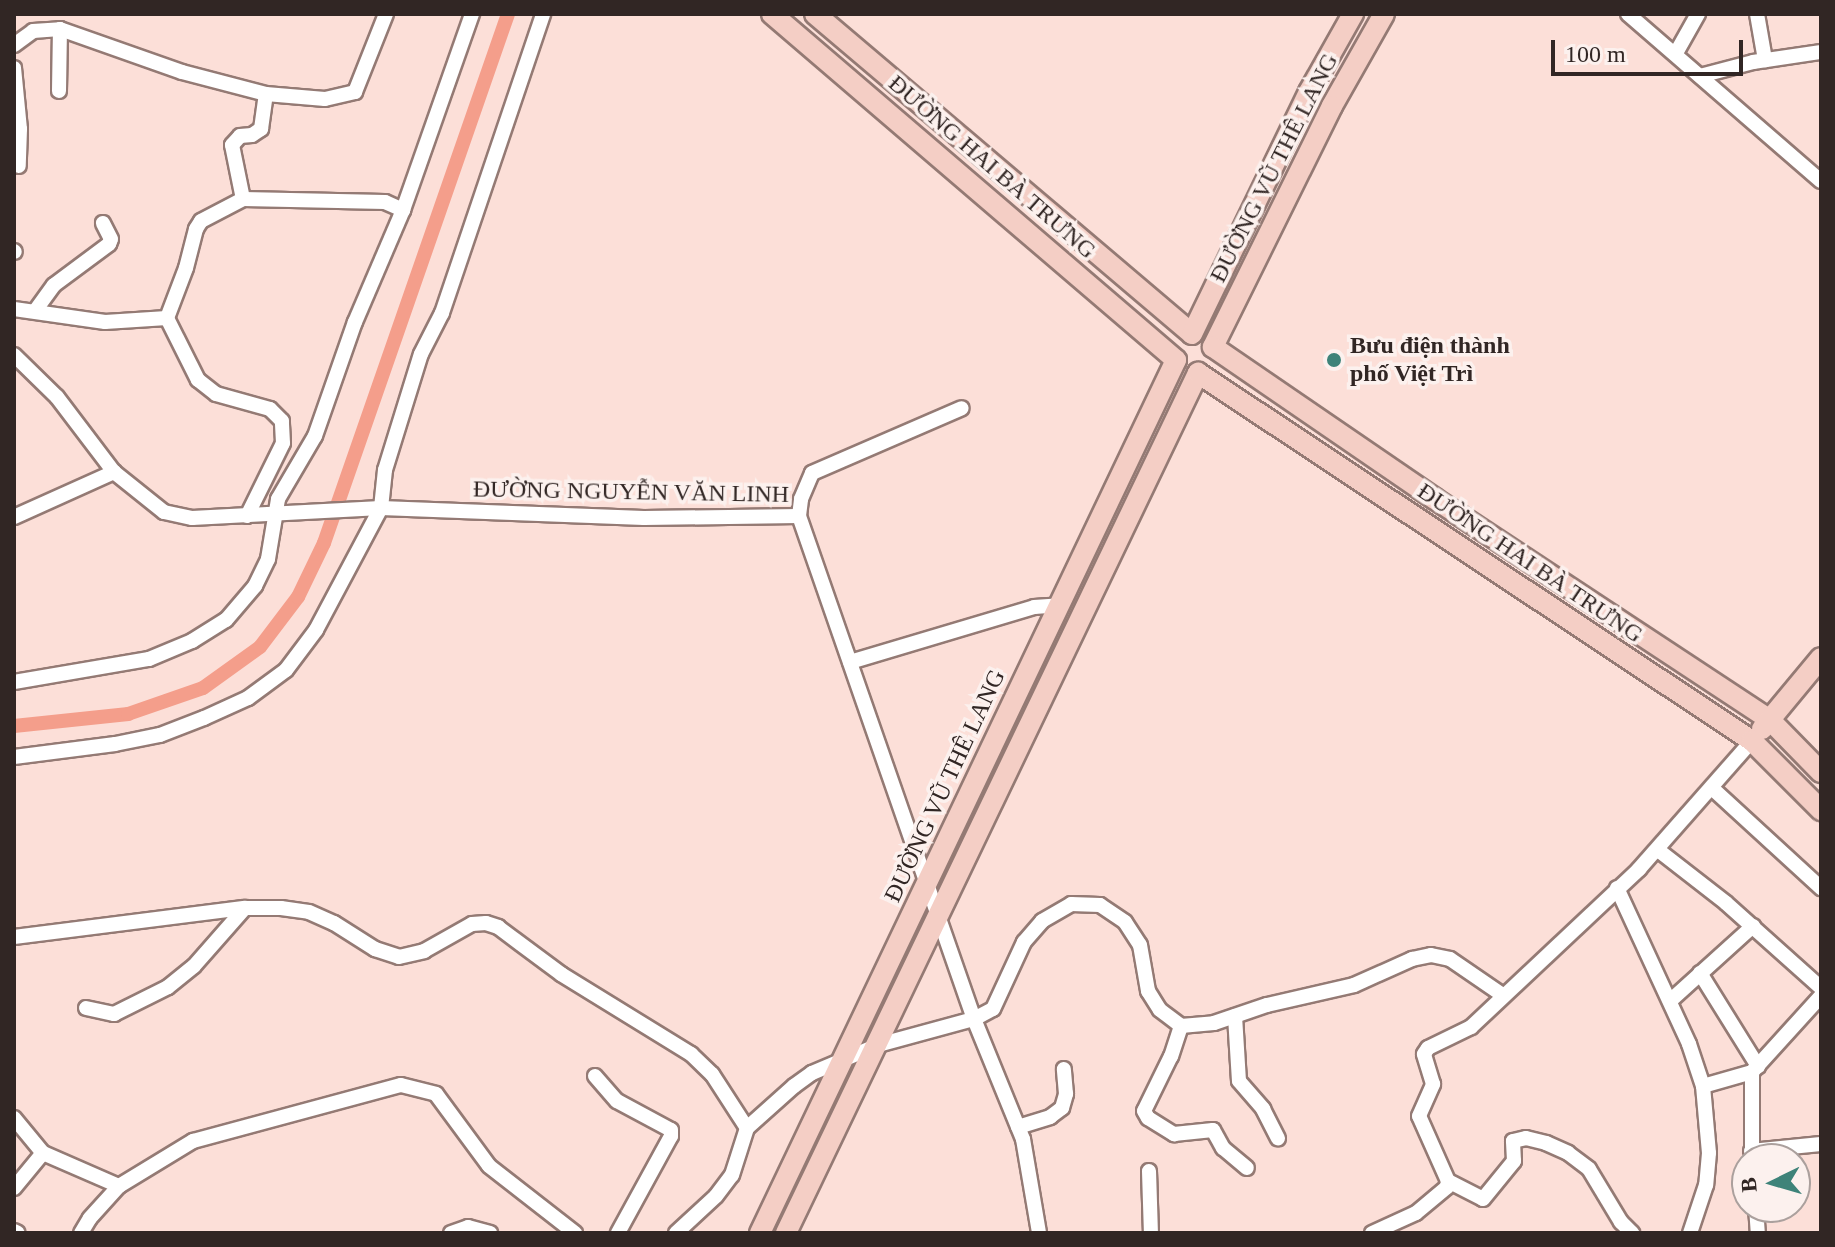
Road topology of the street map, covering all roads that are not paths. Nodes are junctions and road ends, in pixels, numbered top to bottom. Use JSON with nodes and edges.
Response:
{"nodes":[{"id":1,"x":386,"y":14,"type":"edge"},
{"id":2,"x":472,"y":14,"type":"edge"},
{"id":3,"x":543,"y":14,"type":"edge"},
{"id":4,"x":772,"y":14,"type":"edge"},
{"id":5,"x":815,"y":14,"type":"edge"},
{"id":6,"x":1353,"y":14,"type":"edge"},
{"id":7,"x":1384,"y":14,"type":"edge"},
{"id":8,"x":1628,"y":14,"type":"edge"},
{"id":9,"x":1698,"y":14,"type":"edge"},
{"id":10,"x":1757,"y":14,"type":"edge"},
{"id":11,"x":60,"y":29,"type":"junction"},
{"id":12,"x":14,"y":45,"type":"edge"},
{"id":13,"x":1821,"y":52,"type":"edge"},
{"id":14,"x":1676,"y":53,"type":"junction"},
{"id":15,"x":1765,"y":60,"type":"junction"},
{"id":16,"x":14,"y":68,"type":"edge"},
{"id":17,"x":1700,"y":76,"type":"junction"},
{"id":18,"x":59,"y":91,"type":"dead end"},
{"id":19,"x":266,"y":94,"type":"junction"},
{"id":20,"x":19,"y":166,"type":"dead end"},
{"id":21,"x":1821,"y":181,"type":"edge"},
{"id":22,"x":243,"y":199,"type":"junction"},
{"id":23,"x":403,"y":210,"type":"junction"},
{"id":24,"x":103,"y":223,"type":"dead end"},
{"id":25,"x":14,"y":309,"type":"edge"},
{"id":26,"x":35,"y":311,"type":"junction"},
{"id":27,"x":167,"y":318,"type":"junction"},
{"id":28,"x":1192,"y":334,"type":"junction"},
{"id":29,"x":1213,"y":347,"type":"junction"},
{"id":30,"x":14,"y":355,"type":"edge"},
{"id":31,"x":1176,"y":360,"type":"junction"},
{"id":32,"x":1198,"y":373,"type":"junction"},
{"id":33,"x":962,"y":408,"type":"dead end"},
{"id":34,"x":114,"y":472,"type":"junction"},
{"id":35,"x":374,"y":508,"type":"junction"},
{"id":36,"x":281,"y":513,"type":"junction"},
{"id":37,"x":247,"y":516,"type":"junction"},
{"id":38,"x":799,"y":516,"type":"junction"},
{"id":39,"x":14,"y":517,"type":"edge"},
{"id":40,"x":1060,"y":605,"type":"junction"},
{"id":41,"x":1821,"y":658,"type":"edge"},
{"id":42,"x":850,"y":662,"type":"junction"},
{"id":43,"x":14,"y":682,"type":"edge"},
{"id":44,"x":1770,"y":720,"type":"junction"},
{"id":45,"x":1752,"y":741,"type":"junction"},
{"id":46,"x":14,"y":757,"type":"edge"},
{"id":47,"x":1821,"y":772,"type":"edge"},
{"id":48,"x":1713,"y":789,"type":"junction"},
{"id":49,"x":1821,"y":810,"type":"edge"},
{"id":50,"x":1658,"y":850,"type":"junction"},
{"id":51,"x":929,"y":881,"type":"junction"},
{"id":52,"x":1617,"y":888,"type":"junction"},
{"id":53,"x":1821,"y":888,"type":"edge"},
{"id":54,"x":245,"y":908,"type":"junction"},
{"id":55,"x":940,"y":915,"type":"junction"},
{"id":56,"x":1753,"y":926,"type":"junction"},
{"id":57,"x":14,"y":937,"type":"edge"},
{"id":58,"x":1700,"y":973,"type":"junction"},
{"id":59,"x":1821,"y":988,"type":"edge"},
{"id":60,"x":1504,"y":996,"type":"junction"},
{"id":61,"x":1821,"y":996,"type":"edge"},
{"id":62,"x":1670,"y":1001,"type":"junction"},
{"id":63,"x":86,"y":1008,"type":"dead end"},
{"id":64,"x":1235,"y":1016,"type":"junction"},
{"id":65,"x":974,"y":1019,"type":"junction"},
{"id":66,"x":1181,"y":1026,"type":"junction"},
{"id":67,"x":878,"y":1045,"type":"junction"},
{"id":68,"x":844,"y":1059,"type":"junction"},
{"id":69,"x":1064,"y":1069,"type":"dead end"},
{"id":70,"x":1755,"y":1069,"type":"junction"},
{"id":71,"x":595,"y":1076,"type":"dead end"},
{"id":72,"x":1703,"y":1086,"type":"junction"},
{"id":73,"x":14,"y":1118,"type":"edge"},
{"id":74,"x":1018,"y":1127,"type":"junction"},
{"id":75,"x":747,"y":1128,"type":"junction"},
{"id":76,"x":1278,"y":1138,"type":"dead end"},
{"id":77,"x":1752,"y":1143,"type":"edge"},
{"id":78,"x":43,"y":1153,"type":"junction"},
{"id":79,"x":1247,"y":1168,"type":"dead end"},
{"id":80,"x":1149,"y":1171,"type":"dead end"},
{"id":81,"x":1448,"y":1181,"type":"junction"},
{"id":82,"x":119,"y":1186,"type":"junction"},
{"id":83,"x":14,"y":1188,"type":"edge"},
{"id":84,"x":81,"y":1233,"type":"edge"},
{"id":85,"x":451,"y":1233,"type":"edge"},
{"id":86,"x":490,"y":1233,"type":"edge"},
{"id":87,"x":575,"y":1233,"type":"edge"},
{"id":88,"x":618,"y":1233,"type":"edge"},
{"id":89,"x":676,"y":1233,"type":"edge"},
{"id":90,"x":760,"y":1233,"type":"edge"},
{"id":91,"x":786,"y":1233,"type":"edge"},
{"id":92,"x":1039,"y":1233,"type":"edge"},
{"id":93,"x":1151,"y":1233,"type":"edge"},
{"id":94,"x":1372,"y":1233,"type":"edge"},
{"id":95,"x":1632,"y":1233,"type":"edge"},
{"id":96,"x":1690,"y":1233,"type":"edge"}],
"edges":[{"from":1,"to":19,"type":"street"},
{"from":2,"to":23,"type":"street"},
{"from":3,"to":35,"type":"street"},
{"from":4,"to":31,"type":"street","name":"ĐƯỜNG HAI BÀ TRƯNG"},
{"from":5,"to":28,"type":"street","name":"ĐƯỜNG HAI BÀ TRƯNG"},
{"from":6,"to":28,"type":"street","name":"ĐƯỜNG VŨ THÊ LANG"},
{"from":7,"to":29,"type":"street","name":"ĐƯỜNG VŨ THÊ LANG"},
{"from":8,"to":14,"type":"street"},
{"from":9,"to":14,"type":"street"},
{"from":10,"to":15,"type":"street"},
{"from":11,"to":12,"type":"street"},
{"from":11,"to":18,"type":"street"},
{"from":11,"to":19,"type":"street"},
{"from":13,"to":15,"type":"street"},
{"from":14,"to":17,"type":"street"},
{"from":15,"to":17,"type":"street"},
{"from":16,"to":20,"type":"street"},
{"from":17,"to":21,"type":"street"},
{"from":19,"to":22,"type":"street"},
{"from":22,"to":23,"type":"street"},
{"from":22,"to":27,"type":"street"},
{"from":23,"to":36,"type":"street"},
{"from":24,"to":26,"type":"street"},
{"from":25,"to":26,"type":"street"},
{"from":26,"to":27,"type":"street"},
{"from":27,"to":37,"type":"street"},
{"from":28,"to":29,"type":"street"},
{"from":28,"to":31,"type":"street"},
{"from":29,"to":32,"type":"street"},
{"from":29,"to":44,"type":"street","name":"ĐƯỜNG HAI BÀ TRƯNG"},
{"from":30,"to":34,"type":"street","name":"ĐƯỜNG NGUYỄN VĂN LINH"},
{"from":31,"to":32,"type":"street"},
{"from":31,"to":40,"type":"street","name":"ĐƯỜNG VŨ THÊ LANG"},
{"from":32,"to":45,"type":"street","name":"ĐƯỜNG HAI BÀ TRƯNG"},
{"from":32,"to":55,"type":"street","name":"ĐƯỜNG VŨ THÊ LANG"},
{"from":33,"to":38,"type":"street"},
{"from":34,"to":37,"type":"street","name":"ĐƯỜNG NGUYỄN VĂN LINH"},
{"from":34,"to":39,"type":"street"},
{"from":35,"to":36,"type":"street","name":"ĐƯỜNG NGUYỄN VĂN LINH"},
{"from":35,"to":38,"type":"street","name":"ĐƯỜNG NGUYỄN VĂN LINH"},
{"from":35,"to":46,"type":"street"},
{"from":36,"to":37,"type":"street","name":"ĐƯỜNG NGUYỄN VĂN LINH"},
{"from":36,"to":43,"type":"street"},
{"from":38,"to":42,"type":"street","name":"ĐƯỜNG NGUYỄN VĂN LINH"},
{"from":40,"to":42,"type":"street"},
{"from":40,"to":51,"type":"street","name":"ĐƯỜNG VŨ THÊ LANG"},
{"from":41,"to":44,"type":"street"},
{"from":42,"to":51,"type":"street","name":"ĐƯỜNG NGUYỄN VĂN LINH"},
{"from":44,"to":45,"type":"street"},
{"from":44,"to":47,"type":"street","name":"ĐƯỜNG HAI BÀ TRƯNG"},
{"from":45,"to":48,"type":"street"},
{"from":45,"to":49,"type":"street","name":"ĐƯỜNG HAI BÀ TRƯNG"},
{"from":48,"to":50,"type":"street"},
{"from":48,"to":53,"type":"street"},
{"from":50,"to":52,"type":"street"},
{"from":50,"to":56,"type":"street"},
{"from":51,"to":55,"type":"street","name":"ĐƯỜNG NGUYỄN VĂN LINH"},
{"from":51,"to":68,"type":"street","name":"ĐƯỜNG VŨ THÊ LANG"},
{"from":52,"to":60,"type":"street"},
{"from":52,"to":62,"type":"street"},
{"from":54,"to":57,"type":"street"},
{"from":54,"to":63,"type":"street"},
{"from":54,"to":75,"type":"street"},
{"from":55,"to":65,"type":"street","name":"ĐƯỜNG NGUYỄN VĂN LINH"},
{"from":55,"to":67,"type":"street","name":"ĐƯỜNG VŨ THÊ LANG"},
{"from":56,"to":58,"type":"street"},
{"from":56,"to":59,"type":"street"},
{"from":58,"to":62,"type":"street"},
{"from":58,"to":70,"type":"street"},
{"from":60,"to":64,"type":"street"},
{"from":60,"to":81,"type":"street"},
{"from":61,"to":70,"type":"street"},
{"from":62,"to":72,"type":"street"},
{"from":64,"to":66,"type":"street"},
{"from":64,"to":76,"type":"street"},
{"from":65,"to":66,"type":"street"},
{"from":65,"to":67,"type":"street"},
{"from":65,"to":74,"type":"street","name":"ĐƯỜNG NGUYỄN VĂN LINH"},
{"from":66,"to":79,"type":"street"},
{"from":67,"to":68,"type":"street"},
{"from":67,"to":91,"type":"street","name":"ĐƯỜNG VŨ THÊ LANG"},
{"from":68,"to":75,"type":"street"},
{"from":68,"to":90,"type":"street","name":"ĐƯỜNG VŨ THÊ LANG"},
{"from":69,"to":74,"type":"street"},
{"from":70,"to":72,"type":"street"},
{"from":70,"to":77,"type":"street"},
{"from":71,"to":88,"type":"street"},
{"from":72,"to":96,"type":"street"},
{"from":73,"to":78,"type":"street"},
{"from":74,"to":92,"type":"street","name":"ĐƯỜNG NGUYỄN VĂN LINH"},
{"from":75,"to":89,"type":"street"},
{"from":78,"to":82,"type":"street"},
{"from":78,"to":83,"type":"street"},
{"from":80,"to":93,"type":"street"},
{"from":81,"to":94,"type":"street"},
{"from":81,"to":95,"type":"street"},
{"from":82,"to":84,"type":"street"},
{"from":82,"to":87,"type":"street"},
{"from":85,"to":86,"type":"street"}]}
